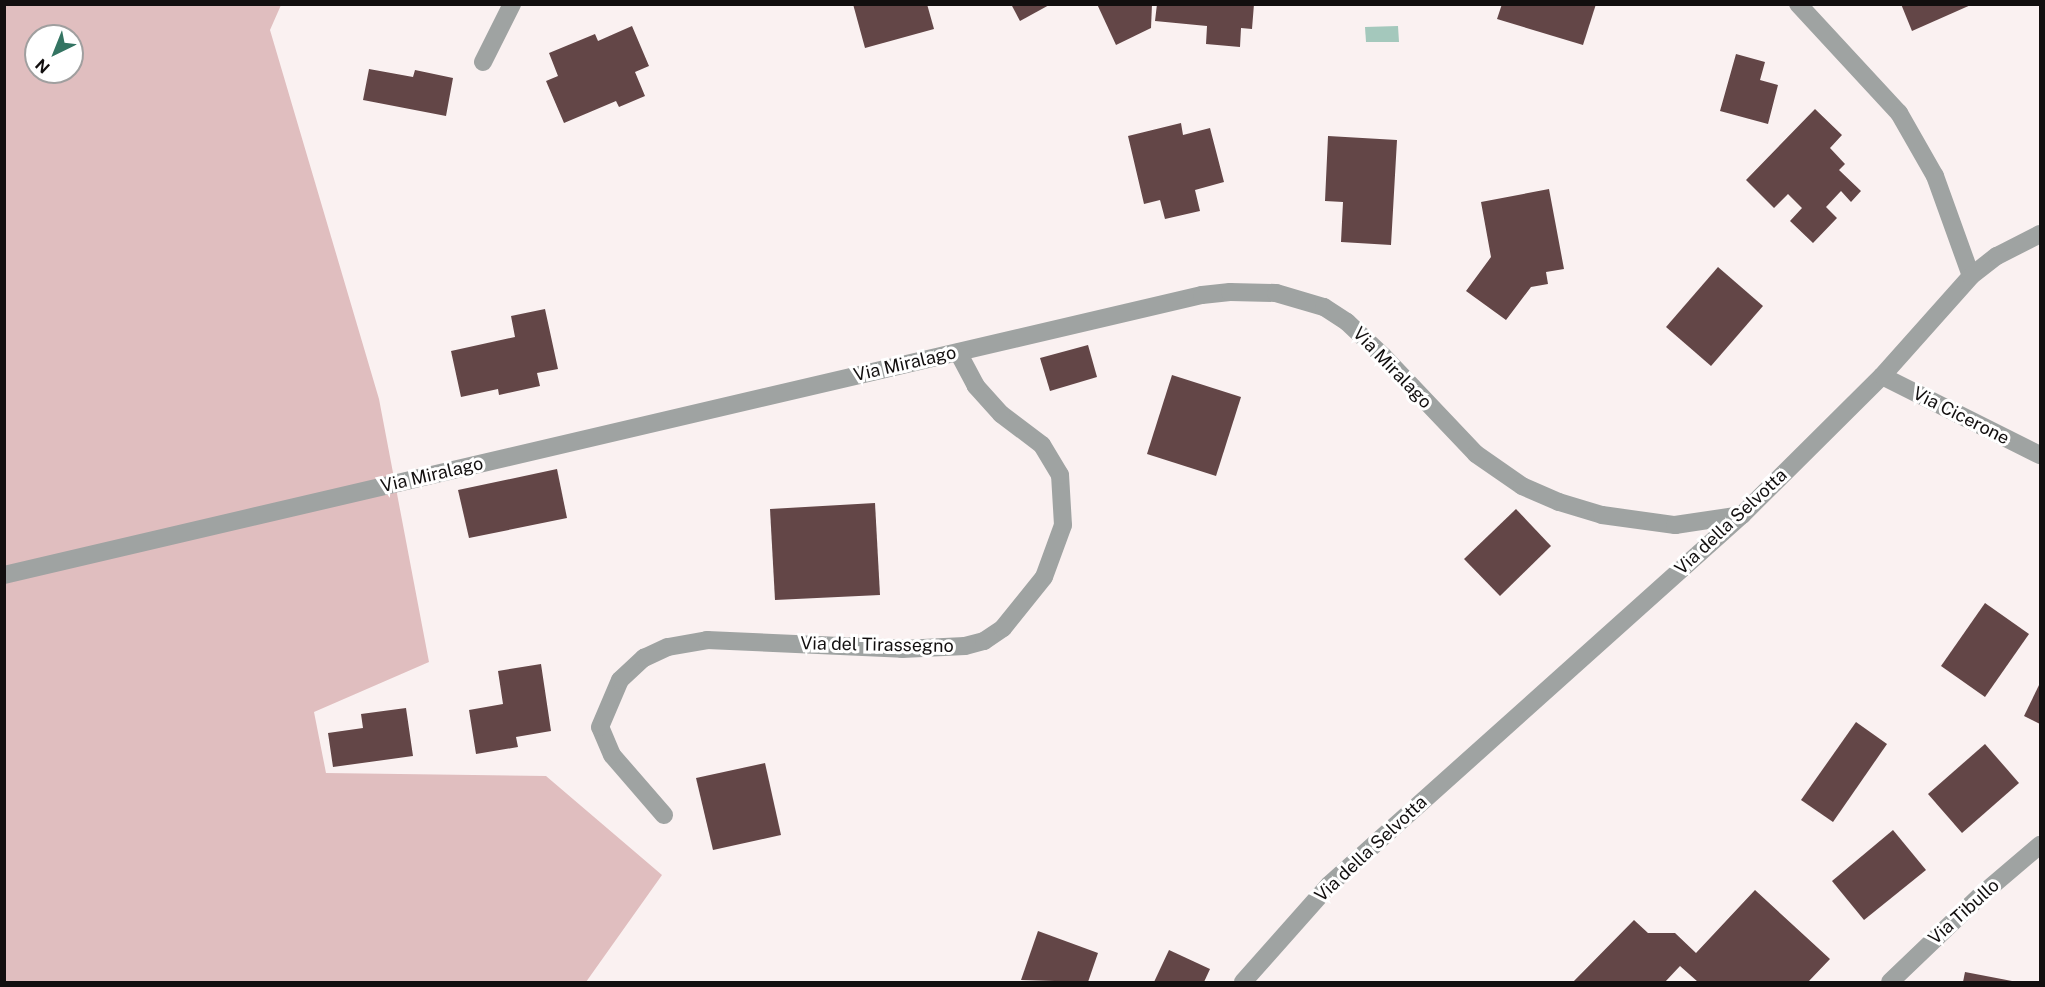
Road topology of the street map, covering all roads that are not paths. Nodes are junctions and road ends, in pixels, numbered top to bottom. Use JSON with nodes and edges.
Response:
{"nodes":[{"id":1,"x":512,"y":4,"type":"edge"},
{"id":2,"x":1797,"y":4,"type":"edge"},
{"id":3,"x":483,"y":62,"type":"dead end"},
{"id":4,"x":2040,"y":234,"type":"edge"},
{"id":5,"x":1971,"y":276,"type":"junction"},
{"id":6,"x":958,"y":352,"type":"junction"},
{"id":7,"x":1882,"y":376,"type":"junction"},
{"id":8,"x":2040,"y":455,"type":"edge"},
{"id":9,"x":1742,"y":515,"type":"junction"},
{"id":10,"x":4,"y":575,"type":"edge"},
{"id":11,"x":664,"y":815,"type":"dead end"},
{"id":12,"x":2040,"y":845,"type":"edge"},
{"id":13,"x":1243,"y":982,"type":"edge"},
{"id":14,"x":1890,"y":982,"type":"edge"}],
"edges":[{"from":1,"to":3,"type":"street"},
{"from":2,"to":5,"type":"street"},
{"from":4,"to":5,"type":"street","name":"Via della Selvotta"},
{"from":5,"to":7,"type":"street","name":"Via della Selvotta"},
{"from":6,"to":9,"type":"street","name":"Via Miralago"},
{"from":6,"to":10,"type":"street","name":"Via Miralago"},
{"from":6,"to":11,"type":"street","name":"Via del Tirassegno"},
{"from":7,"to":8,"type":"street","name":"Via Cicerone"},
{"from":7,"to":9,"type":"street","name":"Via della Selvotta"},
{"from":9,"to":13,"type":"street","name":"Via della Selvotta"},
{"from":12,"to":14,"type":"street","name":"Via Tibullo"}]}
